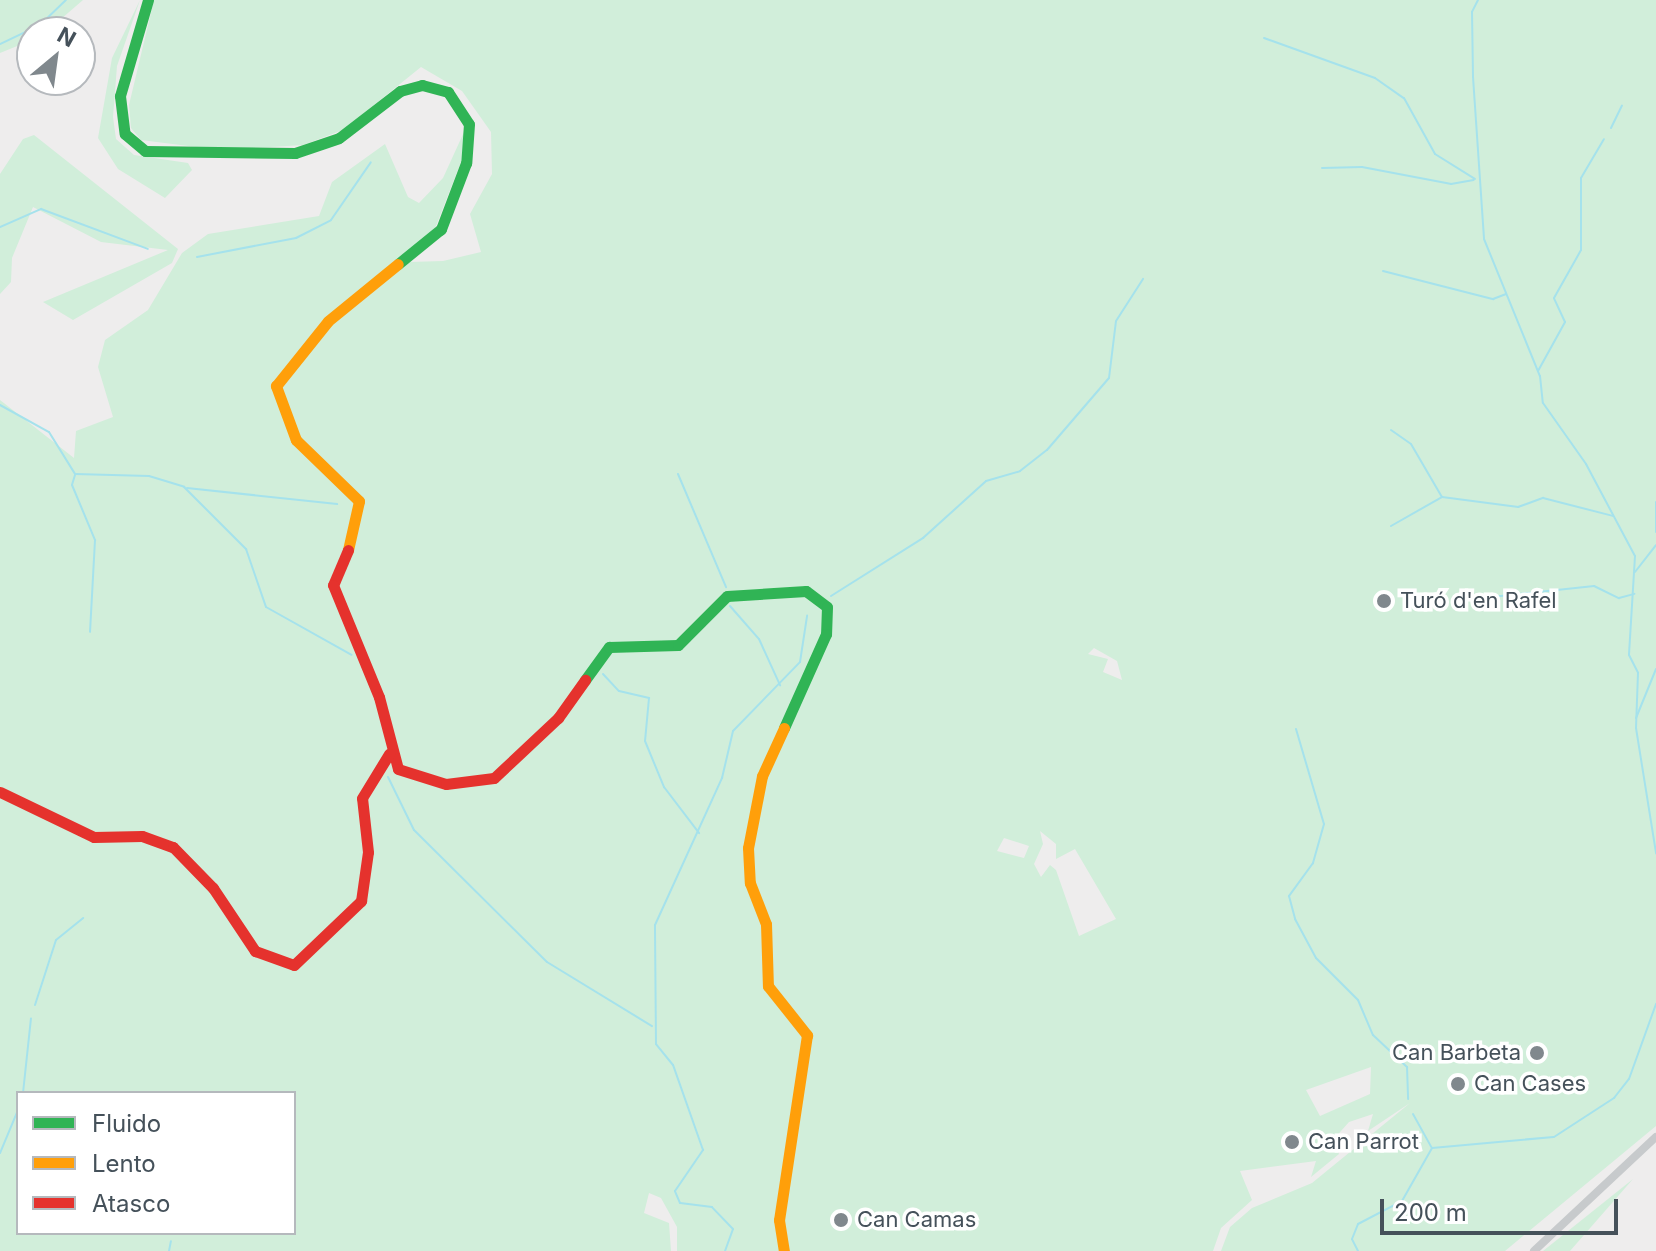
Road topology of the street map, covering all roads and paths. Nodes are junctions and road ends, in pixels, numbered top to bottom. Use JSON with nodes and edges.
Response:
{"nodes":[{"id":1,"x":148,"y":0,"type":"edge"},
{"id":2,"x":389,"y":754,"type":"junction"},
{"id":3,"x":0,"y":792,"type":"edge"},
{"id":4,"x":1656,"y":1137,"type":"edge"},
{"id":5,"x":784,"y":1251,"type":"edge"},
{"id":6,"x":1534,"y":1251,"type":"edge"}],
"edges":[{"from":1,"to":2,"type":"street"},
{"from":2,"to":3,"type":"street"},
{"from":2,"to":5,"type":"street"},
{"from":4,"to":6,"type":"street"}]}
